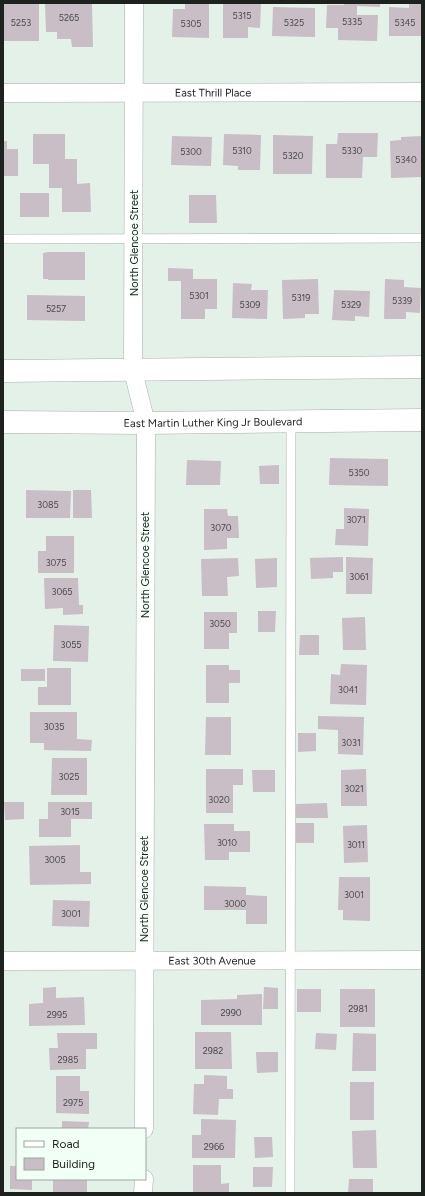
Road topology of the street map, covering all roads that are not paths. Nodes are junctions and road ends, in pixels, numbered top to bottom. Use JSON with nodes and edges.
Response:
{"nodes":[{"id":1,"x":134,"y":3,"type":"edge"},
{"id":2,"x":134,"y":92,"type":"junction"},
{"id":3,"x":422,"y":92,"type":"edge"},
{"id":4,"x":3,"y":93,"type":"edge"},
{"id":5,"x":134,"y":238,"type":"junction"},
{"id":6,"x":422,"y":238,"type":"edge"},
{"id":7,"x":3,"y":239,"type":"edge"},
{"id":8,"x":422,"y":367,"type":"edge"},
{"id":9,"x":3,"y":371,"type":"edge"},
{"id":10,"x":133,"y":371,"type":"junction"},
{"id":11,"x":422,"y":420,"type":"edge"},
{"id":12,"x":291,"y":421,"type":"junction"},
{"id":13,"x":3,"y":422,"type":"edge"},
{"id":14,"x":146,"y":423,"type":"junction"},
{"id":15,"x":144,"y":960,"type":"junction"},
{"id":16,"x":422,"y":960,"type":"edge"},
{"id":17,"x":3,"y":961,"type":"edge"},
{"id":18,"x":290,"y":961,"type":"junction"},
{"id":19,"x":144,"y":1128,"type":"edge"},
{"id":20,"x":144,"y":1180,"type":"edge"},
{"id":21,"x":144,"y":1193,"type":"edge"},
{"id":22,"x":290,"y":1193,"type":"edge"}],
"edges":[{"from":1,"to":2,"type":"street","name":"North Glencoe Street"},
{"from":2,"to":3,"type":"street","name":"East Thrill Place"},
{"from":2,"to":4,"type":"street","name":"East Thrill Place"},
{"from":2,"to":5,"type":"street","name":"North Glencoe Street"},
{"from":5,"to":6,"type":"lane"},
{"from":5,"to":7,"type":"lane"},
{"from":5,"to":10,"type":"street","name":"North Glencoe Street"},
{"from":8,"to":10,"type":"main road"},
{"from":9,"to":10,"type":"main road"},
{"from":10,"to":14,"type":"street","name":"North Glencoe Street"},
{"from":11,"to":12,"type":"main road","name":"East Martin Luther King Jr Boulevard"},
{"from":12,"to":14,"type":"main road","name":"East Martin Luther King Jr Boulevard"},
{"from":12,"to":18,"type":"lane"},
{"from":13,"to":14,"type":"main road","name":"East Martin Luther King Jr Boulevard"},
{"from":14,"to":15,"type":"street","name":"North Glencoe Street"},
{"from":15,"to":17,"type":"street","name":"East 30th Avenue"},
{"from":15,"to":18,"type":"street","name":"East 30th Avenue"},
{"from":15,"to":19,"type":"street","name":"North Glencoe Street"},
{"from":16,"to":18,"type":"street","name":"East 30th Avenue"},
{"from":18,"to":22,"type":"lane"},
{"from":20,"to":21,"type":"street"}]}
